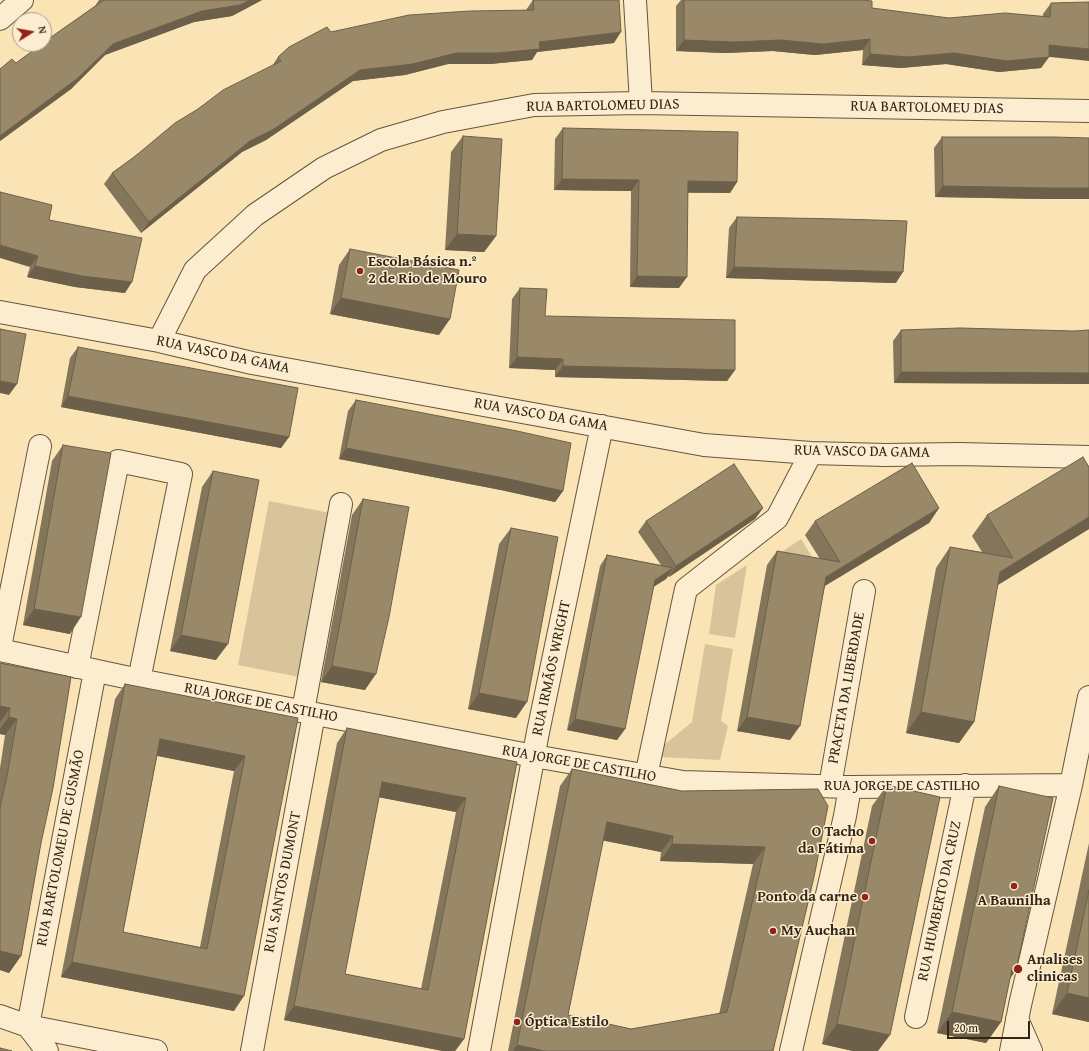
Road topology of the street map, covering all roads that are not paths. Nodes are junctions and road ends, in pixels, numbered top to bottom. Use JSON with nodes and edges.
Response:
{"nodes":[{"id":1,"x":22,"y":0,"type":"edge"},
{"id":2,"x":635,"y":0,"type":"edge"},
{"id":3,"x":0,"y":19,"type":"edge"},
{"id":4,"x":641,"y":103,"type":"junction"},
{"id":5,"x":1089,"y":111,"type":"edge"},
{"id":6,"x":0,"y":312,"type":"edge"},
{"id":7,"x":159,"y":341,"type":"junction"},
{"id":8,"x":602,"y":426,"type":"junction"},
{"id":9,"x":40,"y":446,"type":"dead end"},
{"id":10,"x":811,"y":453,"type":"junction"},
{"id":11,"x":1089,"y":457,"type":"edge"},
{"id":12,"x":341,"y":504,"type":"dead end"},
{"id":13,"x":864,"y":590,"type":"dead end"},
{"id":14,"x":0,"y":647,"type":"edge"},
{"id":15,"x":0,"y":650,"type":"edge"},
{"id":16,"x":86,"y":669,"type":"junction"},
{"id":17,"x":139,"y":680,"type":"junction"},
{"id":18,"x":1089,"y":697,"type":"edge"},
{"id":19,"x":309,"y":713,"type":"junction"},
{"id":20,"x":534,"y":756,"type":"junction"},
{"id":21,"x":646,"y":776,"type":"junction"},
{"id":22,"x":965,"y":785,"type":"junction"},
{"id":23,"x":1070,"y":785,"type":"junction"},
{"id":24,"x":840,"y":787,"type":"junction"},
{"id":25,"x":0,"y":1016,"type":"edge"},
{"id":26,"x":916,"y":1017,"type":"dead end"},
{"id":27,"x":1017,"y":1019,"type":"junction"},
{"id":28,"x":28,"y":1026,"type":"junction"},
{"id":29,"x":48,"y":1051,"type":"edge"},
{"id":30,"x":156,"y":1051,"type":"edge"},
{"id":31,"x":252,"y":1051,"type":"edge"},
{"id":32,"x":479,"y":1051,"type":"edge"},
{"id":33,"x":791,"y":1051,"type":"edge"},
{"id":34,"x":1011,"y":1051,"type":"edge"},
{"id":35,"x":1031,"y":1051,"type":"edge"}],
"edges":[{"from":1,"to":3,"type":"street"},
{"from":2,"to":4,"type":"street"},
{"from":4,"to":5,"type":"street","name":"RUA BARTOLOMEU DIAS"},
{"from":4,"to":7,"type":"street","name":"RUA BARTOLOMEU DIAS"},
{"from":6,"to":7,"type":"street","name":"RUA VASCO DA GAMA"},
{"from":7,"to":8,"type":"street","name":"RUA VASCO DA GAMA"},
{"from":8,"to":10,"type":"street","name":"RUA VASCO DA GAMA"},
{"from":8,"to":20,"type":"street","name":"RUA IRMÃOS WRIGHT"},
{"from":9,"to":14,"type":"street"},
{"from":10,"to":11,"type":"street","name":"RUA VASCO DA GAMA"},
{"from":10,"to":21,"type":"street"},
{"from":12,"to":19,"type":"street","name":"RUA SANTOS DUMONT"},
{"from":13,"to":24,"type":"street","name":"PRACETA DA LIBERDADE"},
{"from":15,"to":16,"type":"street","name":"RUA JORGE DE CASTILHO"},
{"from":16,"to":17,"type":"street","name":"RUA JORGE DE CASTILHO"},
{"from":16,"to":17,"type":"street","name":"RUA BARTOLOMEU DE GUSMÃO"},
{"from":16,"to":28,"type":"street","name":"RUA BARTOLOMEU DE GUSMÃO"},
{"from":17,"to":19,"type":"street","name":"RUA JORGE DE CASTILHO"},
{"from":18,"to":23,"type":"street"},
{"from":19,"to":20,"type":"street","name":"RUA JORGE DE CASTILHO"},
{"from":19,"to":31,"type":"street","name":"RUA SANTOS DUMONT"},
{"from":20,"to":21,"type":"street","name":"RUA JORGE DE CASTILHO"},
{"from":20,"to":32,"type":"street","name":"RUA IRMÃOS WRIGHT"},
{"from":21,"to":24,"type":"street","name":"RUA JORGE DE CASTILHO"},
{"from":22,"to":23,"type":"street","name":"RUA JORGE DE CASTILHO"},
{"from":22,"to":24,"type":"street","name":"RUA JORGE DE CASTILHO"},
{"from":22,"to":26,"type":"street","name":"RUA HUMBERTO DA CRUZ"},
{"from":23,"to":27,"type":"street"},
{"from":24,"to":33,"type":"street","name":"PRACETA DA LIBERDADE"},
{"from":25,"to":28,"type":"street"},
{"from":27,"to":34,"type":"street"},
{"from":27,"to":35,"type":"street"},
{"from":28,"to":29,"type":"street"},
{"from":28,"to":30,"type":"street"}]}
